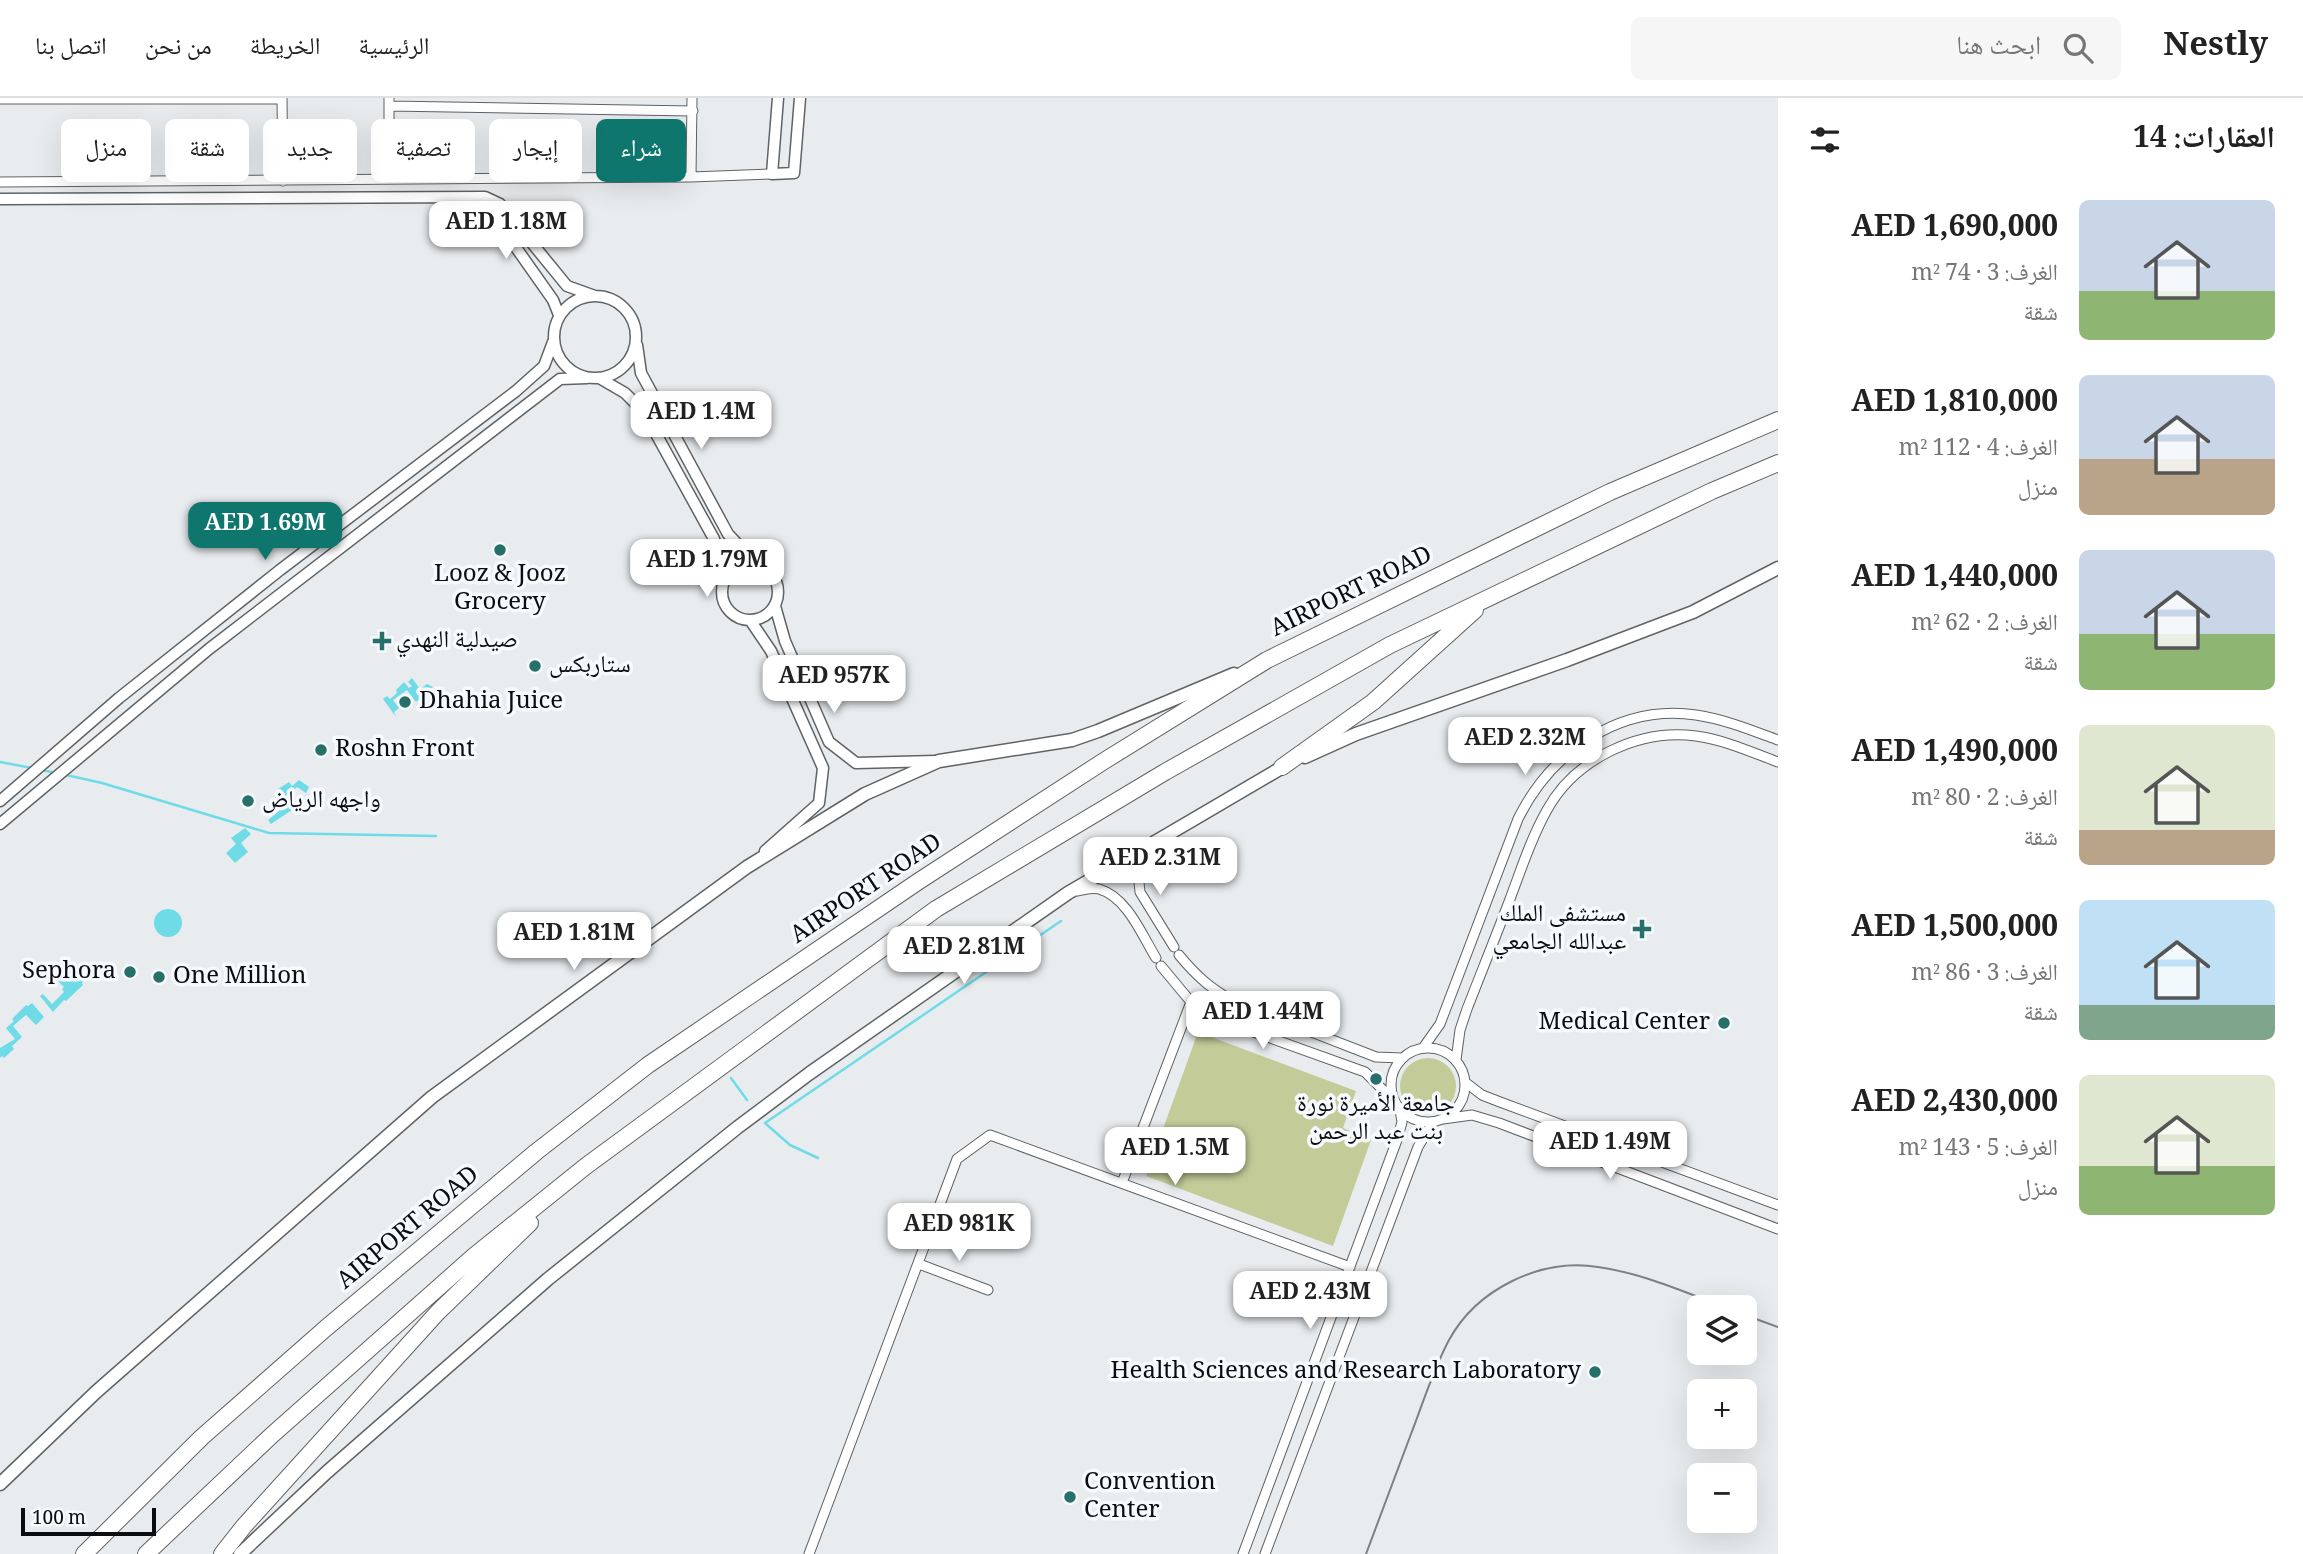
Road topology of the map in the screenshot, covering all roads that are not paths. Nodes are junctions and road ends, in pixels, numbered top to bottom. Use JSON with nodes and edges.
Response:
{"nodes":[{"id":1,"x":692,"y":98,"type":"edge"},
{"id":2,"x":778,"y":98,"type":"edge"},
{"id":3,"x":800,"y":98,"type":"edge"},
{"id":4,"x":0,"y":99,"type":"edge"},
{"id":5,"x":282,"y":99,"type":"edge"},
{"id":6,"x":389,"y":102,"type":"edge"},
{"id":7,"x":693,"y":111,"type":"junction"},
{"id":8,"x":282,"y":119,"type":"edge"},
{"id":9,"x":772,"y":174,"type":"junction"},
{"id":10,"x":691,"y":177,"type":"junction"},
{"id":11,"x":475,"y":178,"type":"edge"},
{"id":12,"x":263,"y":181,"type":"edge"},
{"id":13,"x":0,"y":182,"type":"edge"},
{"id":14,"x":464,"y":197,"type":"junction"},
{"id":15,"x":0,"y":199,"type":"edge"},
{"id":16,"x":594,"y":296,"type":"junction"},
{"id":17,"x":559,"y":316,"type":"junction"},
{"id":18,"x":553,"y":342,"type":"junction"},
{"id":19,"x":636,"y":342,"type":"junction"},
{"id":20,"x":587,"y":378,"type":"junction"},
{"id":21,"x":601,"y":379,"type":"junction"},
{"id":22,"x":1778,"y":420,"type":"edge"},
{"id":23,"x":1778,"y":463,"type":"edge"},
{"id":24,"x":756,"y":564,"type":"junction"},
{"id":25,"x":1778,"y":568,"type":"edge"},
{"id":26,"x":725,"y":579,"type":"junction"},
{"id":27,"x":1488,"y":599,"type":"junction"},
{"id":28,"x":775,"y":606,"type":"junction"},
{"id":29,"x":750,"y":620,"type":"junction"},
{"id":30,"x":1266,"y":660,"type":"junction"},
{"id":31,"x":1778,"y":740,"type":"edge"},
{"id":32,"x":939,"y":761,"type":"junction"},
{"id":33,"x":1778,"y":762,"type":"edge"},
{"id":34,"x":1282,"y":767,"type":"junction"},
{"id":35,"x":0,"y":801,"type":"edge"},
{"id":36,"x":0,"y":824,"type":"edge"},
{"id":37,"x":1149,"y":845,"type":"junction"},
{"id":38,"x":747,"y":867,"type":"junction"},
{"id":39,"x":1068,"y":893,"type":"junction"},
{"id":40,"x":927,"y":895,"type":"junction"},
{"id":41,"x":1191,"y":1002,"type":"junction"},
{"id":42,"x":1423,"y":1048,"type":"junction"},
{"id":43,"x":1402,"y":1058,"type":"junction"},
{"id":44,"x":1456,"y":1060,"type":"junction"},
{"id":45,"x":1465,"y":1082,"type":"junction"},
{"id":46,"x":1397,"y":1106,"type":"junction"},
{"id":47,"x":1438,"y":1121,"type":"junction"},
{"id":48,"x":594,"y":1160,"type":"junction"},
{"id":49,"x":1122,"y":1184,"type":"junction"},
{"id":50,"x":1778,"y":1205,"type":"edge"},
{"id":51,"x":1778,"y":1229,"type":"edge"},
{"id":52,"x":919,"y":1264,"type":"junction"},
{"id":53,"x":1350,"y":1267,"type":"junction"},
{"id":54,"x":988,"y":1290,"type":"dead end"},
{"id":55,"x":0,"y":1484,"type":"edge"},
{"id":56,"x":84,"y":1554,"type":"edge"},
{"id":57,"x":146,"y":1554,"type":"edge"},
{"id":58,"x":222,"y":1554,"type":"edge"},
{"id":59,"x":240,"y":1554,"type":"edge"},
{"id":60,"x":809,"y":1554,"type":"edge"},
{"id":61,"x":1243,"y":1554,"type":"edge"},
{"id":62,"x":1265,"y":1554,"type":"edge"}],
"edges":[{"from":1,"to":7,"type":"street"},
{"from":2,"to":9,"type":"street"},
{"from":3,"to":9,"type":"street"},
{"from":4,"to":5,"type":"street"},
{"from":5,"to":8,"type":"street"},
{"from":6,"to":7,"type":"street"},
{"from":7,"to":10,"type":"street"},
{"from":9,"to":10,"type":"street"},
{"from":10,"to":11,"type":"street"},
{"from":12,"to":13,"type":"street"},
{"from":14,"to":15,"type":"street"},
{"from":14,"to":16,"type":"street"},
{"from":14,"to":17,"type":"street"},
{"from":16,"to":17,"type":"street"},
{"from":16,"to":19,"type":"street"},
{"from":17,"to":18,"type":"street"},
{"from":18,"to":20,"type":"street"},
{"from":18,"to":35,"type":"street"},
{"from":19,"to":21,"type":"street"},
{"from":19,"to":24,"type":"street"},
{"from":20,"to":21,"type":"street"},
{"from":20,"to":36,"type":"street"},
{"from":21,"to":26,"type":"street"},
{"from":22,"to":30,"type":"highway","name":"AIRPORT ROAD"},
{"from":23,"to":27,"type":"highway","name":"AIRPORT ROAD"},
{"from":24,"to":26,"type":"street"},
{"from":24,"to":28,"type":"street"},
{"from":25,"to":34,"type":"main road"},
{"from":26,"to":29,"type":"street"},
{"from":27,"to":34,"type":"highway"},
{"from":27,"to":40,"type":"highway","name":"AIRPORT ROAD"},
{"from":28,"to":29,"type":"street"},
{"from":28,"to":32,"type":"street"},
{"from":29,"to":38,"type":"street"},
{"from":30,"to":32,"type":"main road"},
{"from":30,"to":40,"type":"highway","name":"AIRPORT ROAD"},
{"from":31,"to":42,"type":"street"},
{"from":32,"to":38,"type":"main road"},
{"from":33,"to":44,"type":"street"},
{"from":34,"to":37,"type":"main road"},
{"from":37,"to":39,"type":"main road"},
{"from":37,"to":43,"type":"street"},
{"from":38,"to":55,"type":"main road"},
{"from":39,"to":41,"type":"street"},
{"from":39,"to":59,"type":"main road"},
{"from":40,"to":48,"type":"highway","name":"AIRPORT ROAD"},
{"from":40,"to":56,"type":"highway","name":"AIRPORT ROAD"},
{"from":41,"to":46,"type":"street"},
{"from":41,"to":49,"type":"street"},
{"from":42,"to":43,"type":"street"},
{"from":42,"to":44,"type":"street"},
{"from":43,"to":46,"type":"street"},
{"from":44,"to":45,"type":"street"},
{"from":45,"to":47,"type":"street"},
{"from":45,"to":50,"type":"street"},
{"from":46,"to":47,"type":"street"},
{"from":46,"to":53,"type":"street"},
{"from":47,"to":51,"type":"street"},
{"from":47,"to":62,"type":"street"},
{"from":48,"to":57,"type":"highway","name":"AIRPORT ROAD"},
{"from":48,"to":58,"type":"highway"},
{"from":49,"to":52,"type":"street"},
{"from":49,"to":53,"type":"street"},
{"from":52,"to":54,"type":"street"},
{"from":52,"to":60,"type":"street"},
{"from":53,"to":61,"type":"street"}]}
